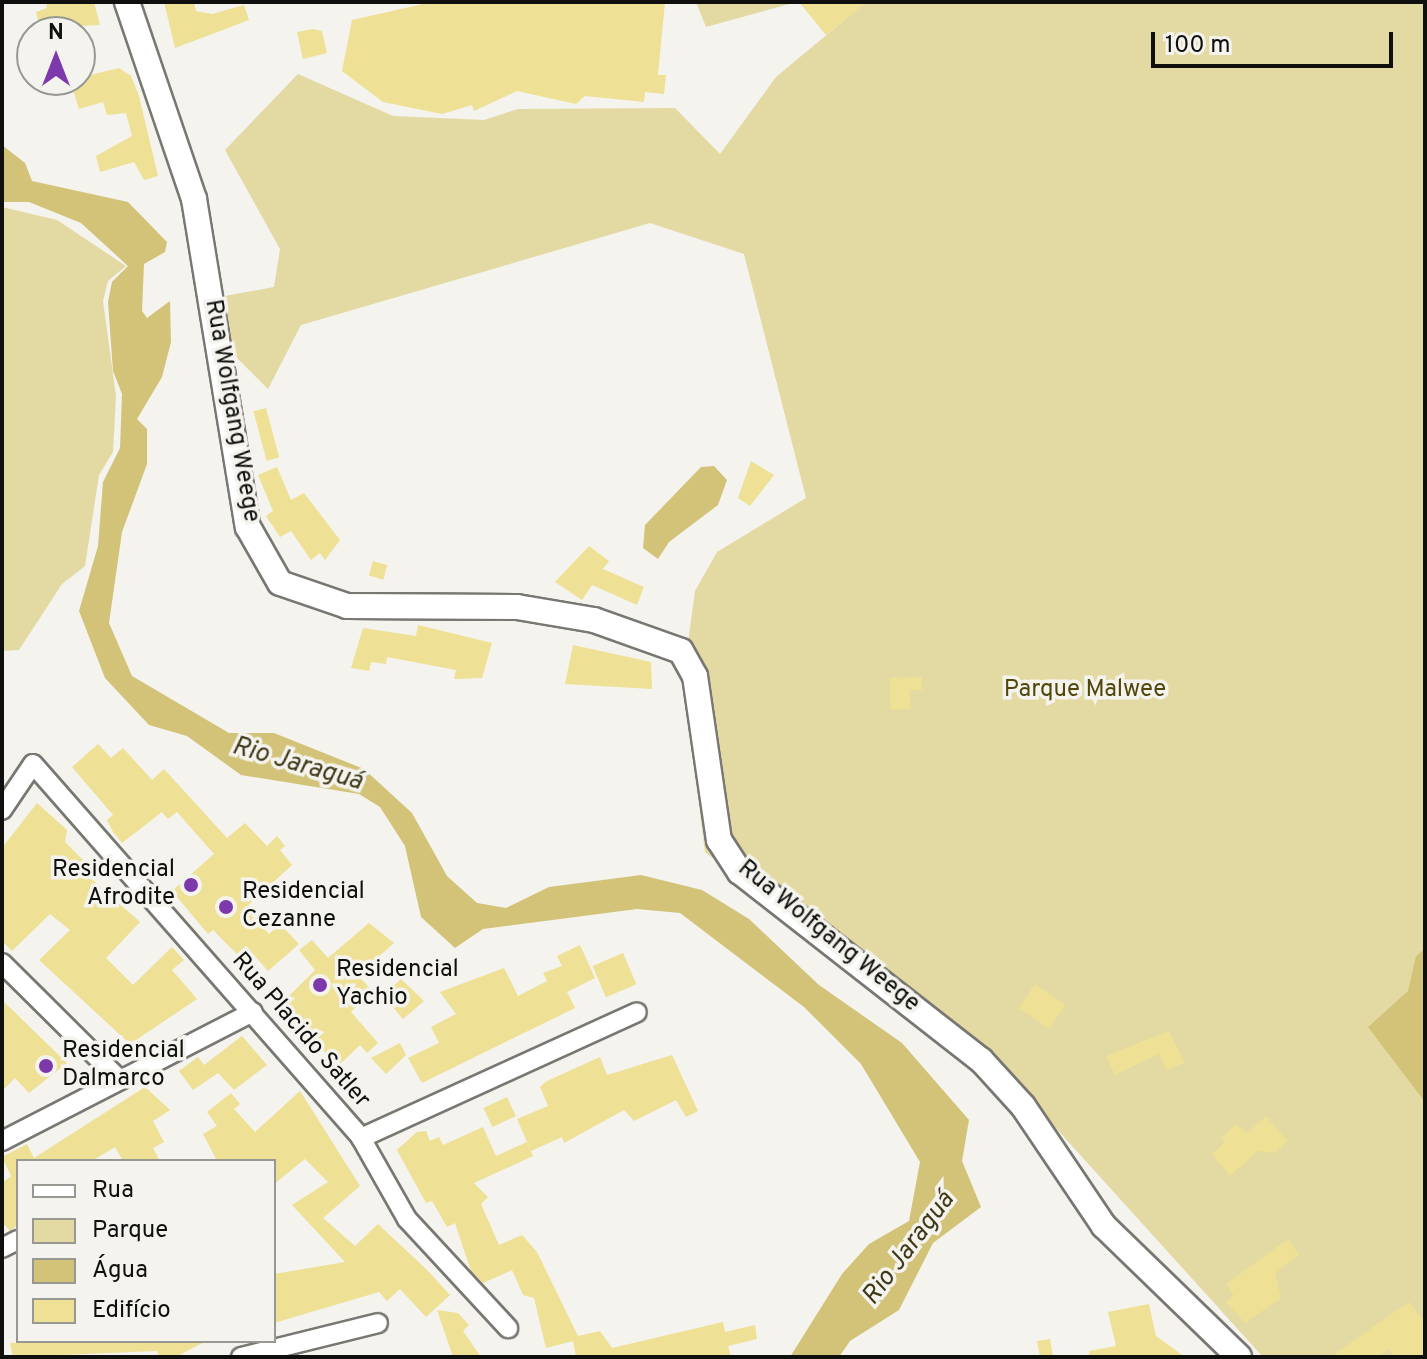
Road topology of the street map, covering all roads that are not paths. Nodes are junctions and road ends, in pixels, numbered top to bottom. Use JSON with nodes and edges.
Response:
{"nodes":[{"id":1,"x":127,"y":2,"type":"edge"},
{"id":2,"x":2,"y":810,"type":"edge"},
{"id":3,"x":2,"y":963,"type":"edge"},
{"id":4,"x":253,"y":1012,"type":"junction"},
{"id":5,"x":637,"y":1012,"type":"dead end"},
{"id":6,"x":120,"y":1080,"type":"junction"},
{"id":7,"x":361,"y":1138,"type":"junction"},
{"id":8,"x":2,"y":1141,"type":"edge"},
{"id":9,"x":378,"y":1323,"type":"dead end"},
{"id":10,"x":508,"y":1328,"type":"dead end"},
{"id":11,"x":241,"y":1357,"type":"edge"},
{"id":12,"x":1239,"y":1357,"type":"edge"}],
"edges":[{"from":1,"to":12,"type":"street","name":"Rua Wolfgang Weege"},
{"from":2,"to":4,"type":"street","name":"Rua Placido Satler"},
{"from":3,"to":6,"type":"street"},
{"from":4,"to":6,"type":"street"},
{"from":4,"to":7,"type":"street","name":"Rua Placido Satler"},
{"from":5,"to":7,"type":"street","name":"Rua Placido Satler"},
{"from":6,"to":8,"type":"street"},
{"from":7,"to":10,"type":"street"},
{"from":9,"to":11,"type":"street"}]}
